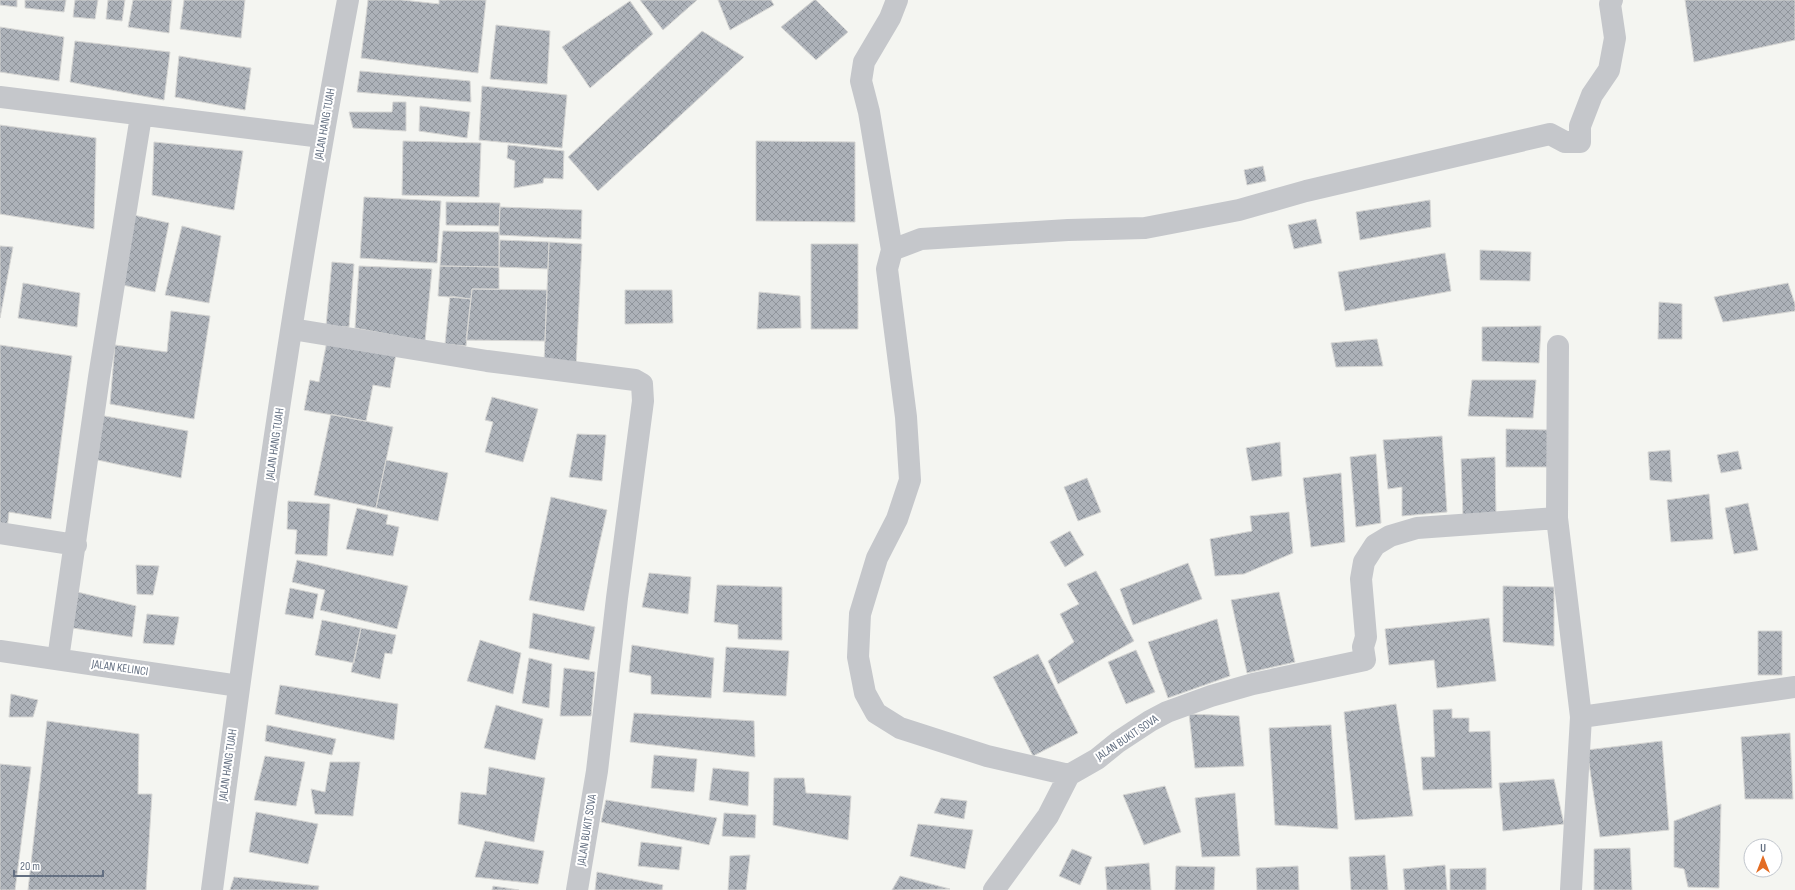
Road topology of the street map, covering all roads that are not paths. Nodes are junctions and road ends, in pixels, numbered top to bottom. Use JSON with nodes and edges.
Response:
{"nodes":[{"id":1,"x":348,"y":0,"type":"edge"},
{"id":2,"x":897,"y":0,"type":"edge"},
{"id":3,"x":1612,"y":0,"type":"edge"},
{"id":4,"x":0,"y":97,"type":"edge"},
{"id":5,"x":141,"y":116,"type":"junction"},
{"id":6,"x":322,"y":137,"type":"junction"},
{"id":7,"x":892,"y":250,"type":"junction"},
{"id":8,"x":292,"y":329,"type":"junction"},
{"id":9,"x":1558,"y":346,"type":"dead end"},
{"id":10,"x":1557,"y":518,"type":"junction"},
{"id":11,"x":0,"y":533,"type":"edge"},
{"id":12,"x":76,"y":545,"type":"junction"},
{"id":13,"x":0,"y":651,"type":"edge"},
{"id":14,"x":58,"y":659,"type":"junction"},
{"id":15,"x":239,"y":686,"type":"junction"},
{"id":16,"x":1795,"y":687,"type":"edge"},
{"id":17,"x":1581,"y":717,"type":"junction"},
{"id":18,"x":1069,"y":775,"type":"junction"},
{"id":19,"x":212,"y":890,"type":"edge"},
{"id":20,"x":577,"y":890,"type":"edge"},
{"id":21,"x":994,"y":890,"type":"edge"},
{"id":22,"x":1571,"y":890,"type":"edge"}],
"edges":[{"from":1,"to":6,"type":"street","name":"JALAN HANG TUAH"},
{"from":2,"to":7,"type":"street"},
{"from":3,"to":7,"type":"street"},
{"from":4,"to":5,"type":"street"},
{"from":5,"to":6,"type":"street"},
{"from":5,"to":12,"type":"street"},
{"from":6,"to":8,"type":"street","name":"JALAN HANG TUAH"},
{"from":7,"to":18,"type":"street"},
{"from":8,"to":15,"type":"street","name":"JALAN HANG TUAH"},
{"from":8,"to":20,"type":"street","name":"JALAN BUKIT SOVA"},
{"from":9,"to":10,"type":"street"},
{"from":10,"to":17,"type":"street"},
{"from":10,"to":18,"type":"street","name":"JALAN BUKIT SOVA"},
{"from":11,"to":12,"type":"street"},
{"from":12,"to":14,"type":"street"},
{"from":13,"to":14,"type":"street","name":"JALAN KELINCI"},
{"from":14,"to":15,"type":"street","name":"JALAN KELINCI"},
{"from":15,"to":19,"type":"street","name":"JALAN HANG TUAH"},
{"from":16,"to":17,"type":"street"},
{"from":17,"to":22,"type":"street"},
{"from":18,"to":21,"type":"street"}]}
